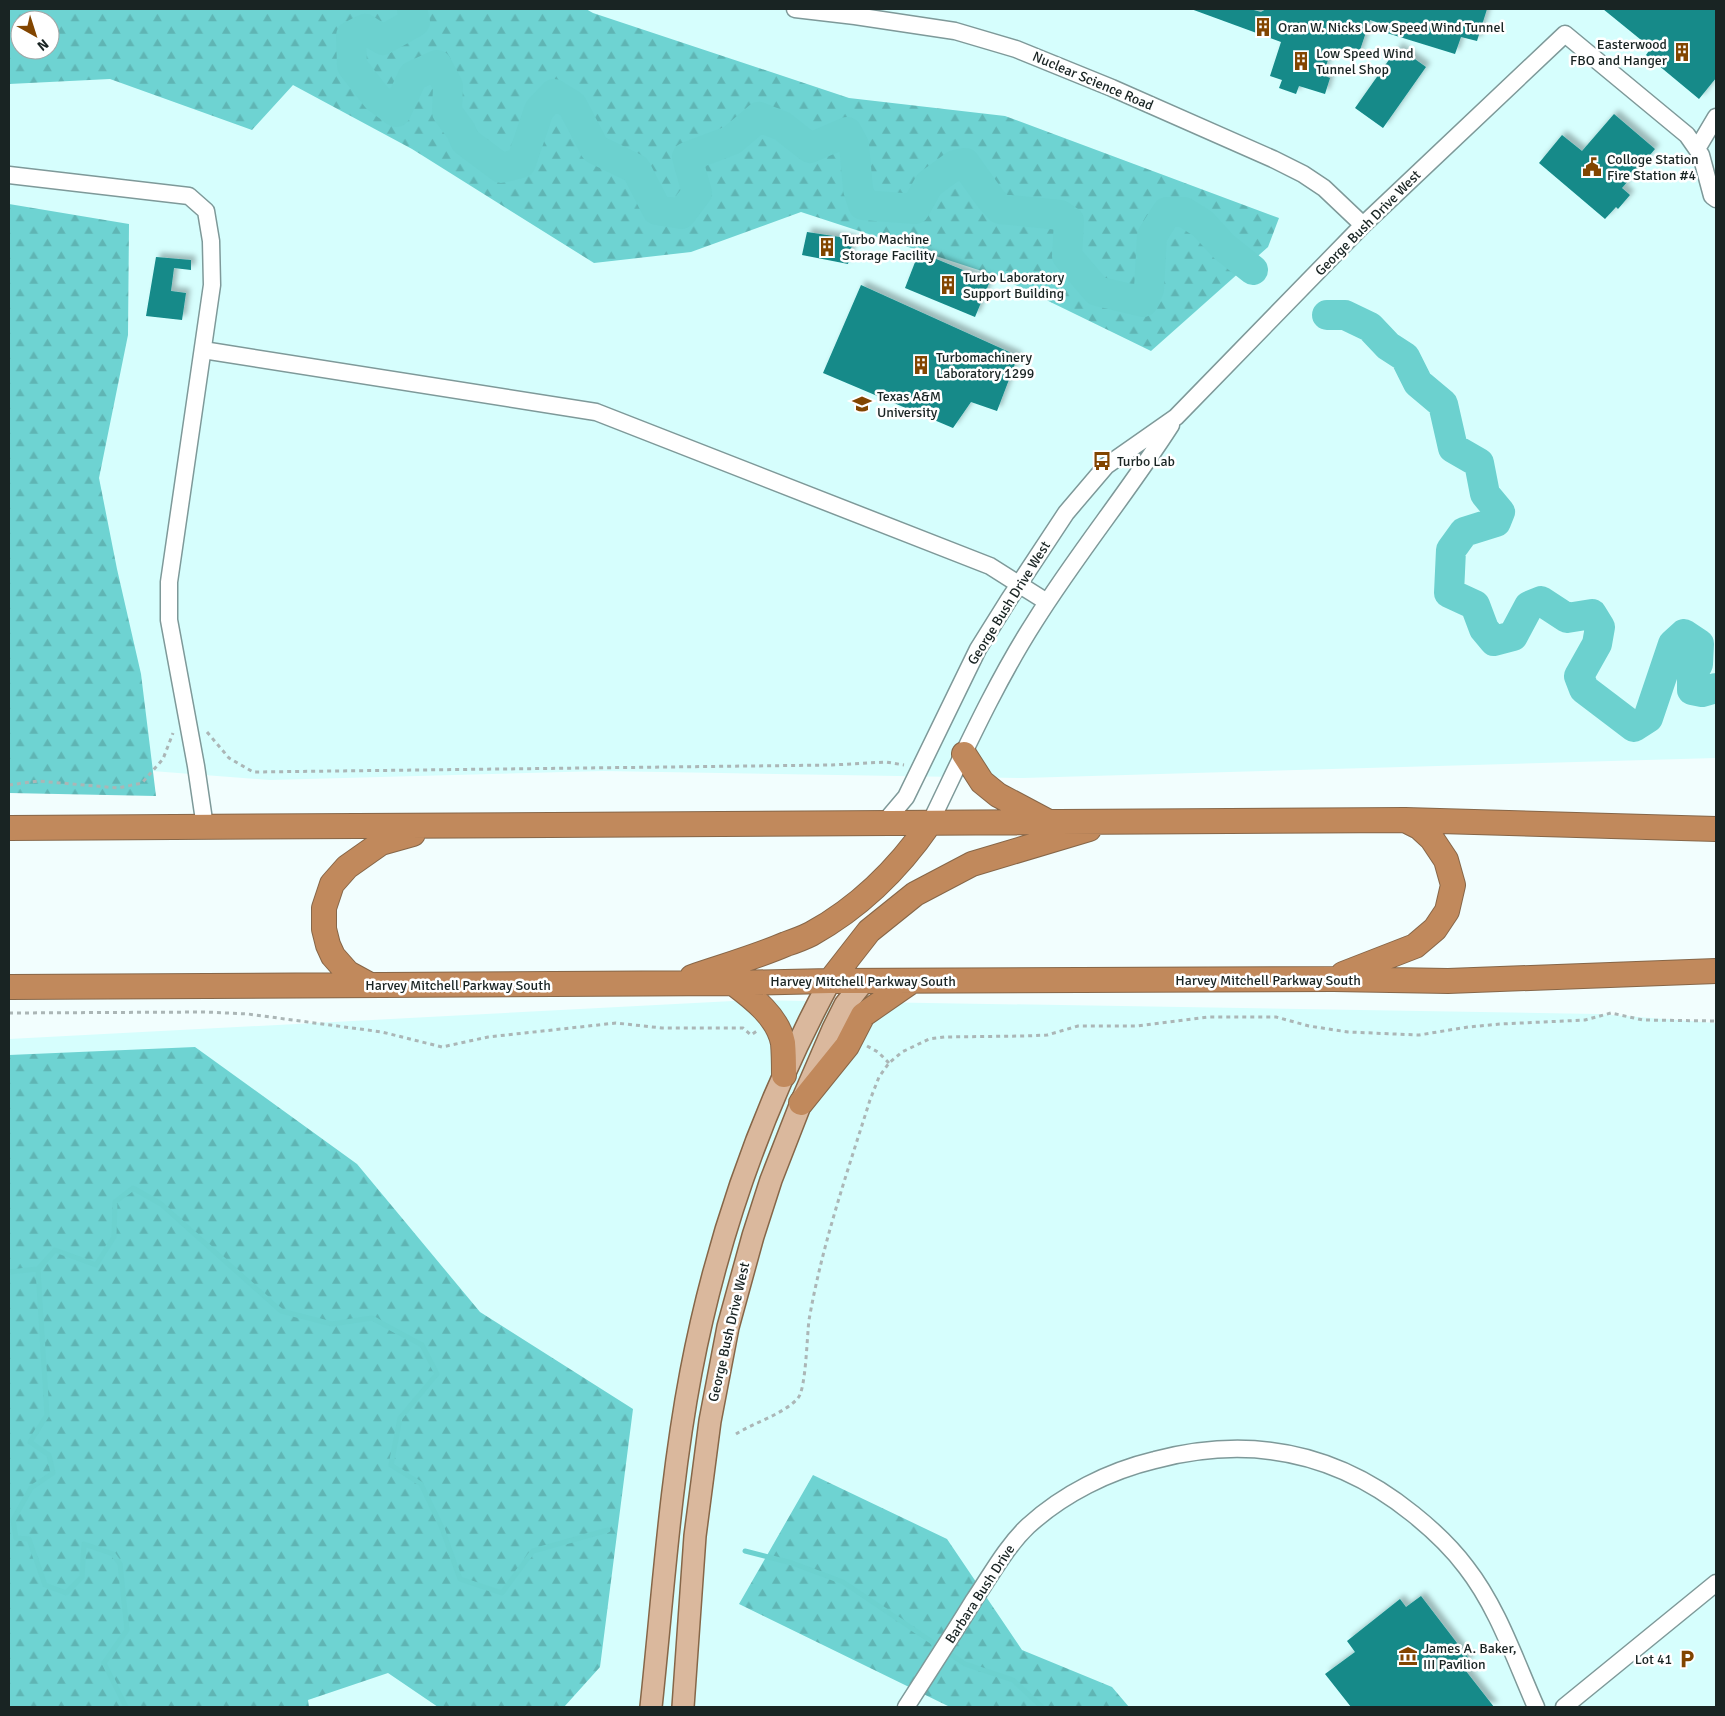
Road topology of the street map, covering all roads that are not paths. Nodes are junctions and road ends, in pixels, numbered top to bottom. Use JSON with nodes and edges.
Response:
{"nodes":[{"id":1,"x":795,"y":9,"type":"edge"},
{"id":2,"x":1716,"y":117,"type":"edge"},
{"id":3,"x":1697,"y":149,"type":"junction"},
{"id":4,"x":9,"y":175,"type":"edge"},
{"id":5,"x":1716,"y":199,"type":"edge"},
{"id":6,"x":1363,"y":225,"type":"junction"},
{"id":7,"x":203,"y":350,"type":"junction"},
{"id":8,"x":1176,"y":417,"type":"junction"},
{"id":9,"x":1018,"y":583,"type":"junction"},
{"id":10,"x":1047,"y":602,"type":"junction"},
{"id":11,"x":964,"y":754,"type":"junction"},
{"id":12,"x":1405,"y":820,"type":"junction"},
{"id":13,"x":930,"y":822,"type":"junction"},
{"id":14,"x":1048,"y":822,"type":"junction"},
{"id":15,"x":1115,"y":822,"type":"junction"},
{"id":16,"x":884,"y":823,"type":"junction"},
{"id":17,"x":445,"y":826,"type":"junction"},
{"id":18,"x":205,"y":827,"type":"junction"},
{"id":19,"x":9,"y":828,"type":"edge"},
{"id":20,"x":1716,"y":829,"type":"edge"},
{"id":21,"x":1716,"y":971,"type":"edge"},
{"id":22,"x":1332,"y":979,"type":"junction"},
{"id":23,"x":830,"y":981,"type":"junction"},
{"id":24,"x":864,"y":981,"type":"junction"},
{"id":25,"x":912,"y":981,"type":"junction"},
{"id":26,"x":672,"y":983,"type":"junction"},
{"id":27,"x":733,"y":983,"type":"junction"},
{"id":28,"x":370,"y":985,"type":"junction"},
{"id":29,"x":9,"y":987,"type":"edge"},
{"id":30,"x":784,"y":1076,"type":"junction"},
{"id":31,"x":801,"y":1103,"type":"junction"},
{"id":32,"x":1716,"y":1583,"type":"edge"},
{"id":33,"x":907,"y":1706,"type":"edge"},
{"id":34,"x":651,"y":1707,"type":"edge"},
{"id":35,"x":683,"y":1707,"type":"edge"},
{"id":36,"x":1536,"y":1707,"type":"edge"},
{"id":37,"x":1564,"y":1707,"type":"edge"}],
"edges":[{"from":1,"to":6,"type":"street","name":"Nuclear Science Road"},
{"from":2,"to":3,"type":"street"},
{"from":3,"to":5,"type":"street"},
{"from":3,"to":6,"type":"street","name":"George Bush Drive West"},
{"from":4,"to":7,"type":"street"},
{"from":6,"to":8,"type":"street","name":"George Bush Drive West"},
{"from":7,"to":9,"type":"street"},
{"from":7,"to":18,"type":"street"},
{"from":8,"to":9,"type":"street","name":"George Bush Drive West"},
{"from":8,"to":10,"type":"street","name":"George Bush Drive West"},
{"from":9,"to":10,"type":"street"},
{"from":9,"to":16,"type":"street","name":"George Bush Drive West"},
{"from":10,"to":11,"type":"street","name":"George Bush Drive West"},
{"from":11,"to":13,"type":"street","name":"George Bush Drive West"},
{"from":11,"to":14,"type":"highway"},
{"from":12,"to":15,"type":"highway"},
{"from":12,"to":20,"type":"highway"},
{"from":12,"to":22,"type":"highway"},
{"from":13,"to":14,"type":"highway"},
{"from":13,"to":16,"type":"highway"},
{"from":13,"to":26,"type":"highway"},
{"from":14,"to":15,"type":"highway"},
{"from":15,"to":23,"type":"highway"},
{"from":16,"to":17,"type":"highway"},
{"from":17,"to":18,"type":"highway"},
{"from":17,"to":28,"type":"highway"},
{"from":18,"to":19,"type":"highway"},
{"from":21,"to":22,"type":"highway","name":"Harvey Mitchell Parkway South"},
{"from":22,"to":25,"type":"highway","name":"Harvey Mitchell Parkway South"},
{"from":23,"to":24,"type":"highway","name":"Harvey Mitchell Parkway South"},
{"from":23,"to":27,"type":"highway","name":"Harvey Mitchell Parkway South"},
{"from":23,"to":30,"type":"main road","name":"George Bush Drive West"},
{"from":24,"to":25,"type":"highway","name":"Harvey Mitchell Parkway South"},
{"from":24,"to":31,"type":"main road","name":"George Bush Drive West"},
{"from":25,"to":31,"type":"highway"},
{"from":26,"to":27,"type":"highway","name":"Harvey Mitchell Parkway South"},
{"from":26,"to":28,"type":"highway","name":"Harvey Mitchell Parkway South"},
{"from":27,"to":30,"type":"highway"},
{"from":28,"to":29,"type":"highway","name":"Harvey Mitchell Parkway South"},
{"from":30,"to":34,"type":"main road","name":"George Bush Drive West"},
{"from":31,"to":35,"type":"main road","name":"George Bush Drive West"},
{"from":32,"to":37,"type":"street"},
{"from":33,"to":36,"type":"street","name":"Barbara Bush Drive"}]}
